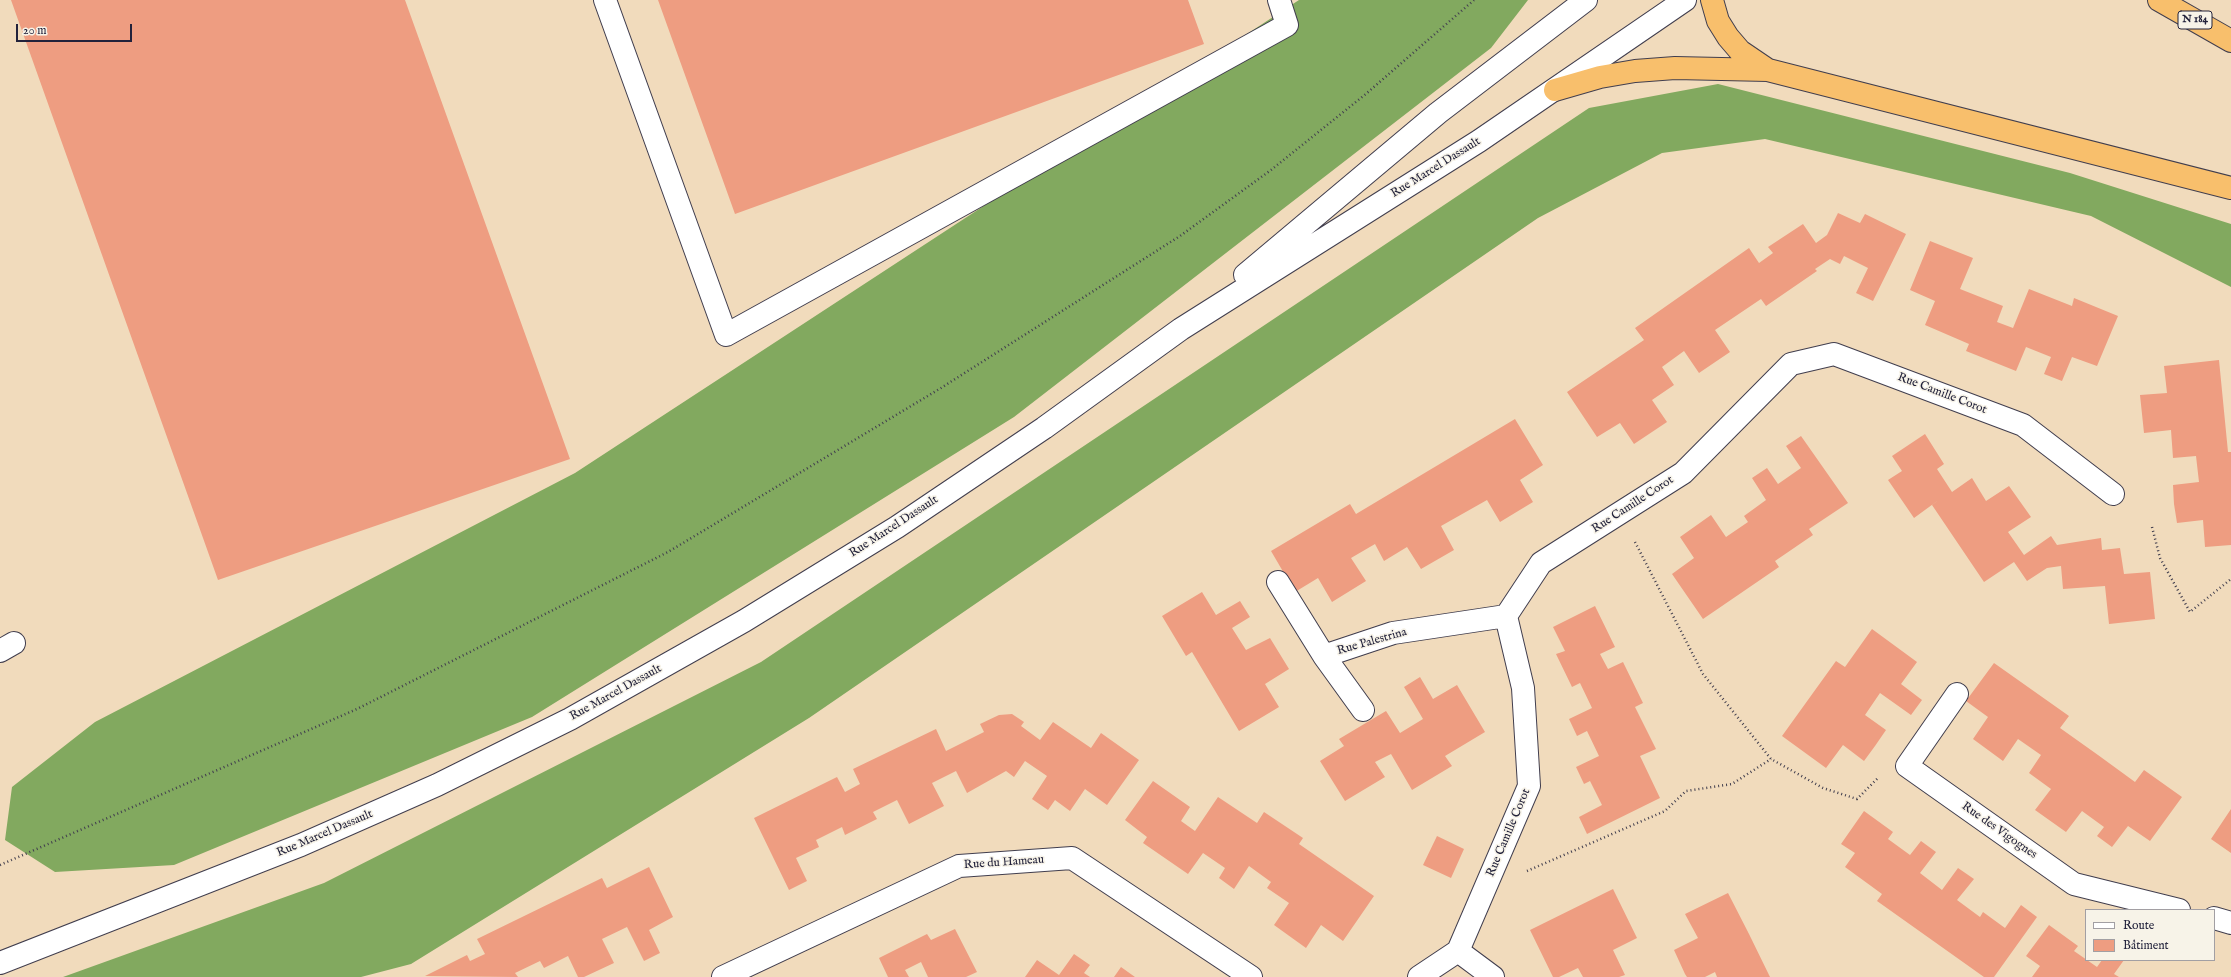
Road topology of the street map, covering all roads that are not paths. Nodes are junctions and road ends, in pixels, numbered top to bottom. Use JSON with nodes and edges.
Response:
{"nodes":[{"id":1,"x":606,"y":0,"type":"edge"},
{"id":2,"x":1279,"y":0,"type":"edge"},
{"id":3,"x":1557,"y":0,"type":"edge"},
{"id":4,"x":1586,"y":0,"type":"edge"},
{"id":5,"x":1685,"y":0,"type":"edge"},
{"id":6,"x":1712,"y":0,"type":"edge"},
{"id":7,"x":2159,"y":0,"type":"edge"},
{"id":8,"x":1550,"y":26,"type":"junction"},
{"id":9,"x":2231,"y":41,"type":"edge"},
{"id":10,"x":1768,"y":70,"type":"junction"},
{"id":11,"x":1555,"y":90,"type":"junction"},
{"id":12,"x":2231,"y":188,"type":"edge"},
{"id":13,"x":1182,"y":329,"type":"junction"},
{"id":14,"x":2113,"y":494,"type":"dead end"},
{"id":15,"x":1278,"y":582,"type":"dead end"},
{"id":16,"x":1506,"y":616,"type":"junction"},
{"id":17,"x":1324,"y":656,"type":"junction"},
{"id":18,"x":1957,"y":694,"type":"dead end"},
{"id":19,"x":1363,"y":710,"type":"dead end"},
{"id":20,"x":2175,"y":909,"type":"edge"},
{"id":21,"x":2215,"y":918,"type":"edge"},
{"id":22,"x":2231,"y":922,"type":"edge"},
{"id":23,"x":1458,"y":951,"type":"junction"},
{"id":24,"x":0,"y":963,"type":"edge"},
{"id":25,"x":723,"y":977,"type":"edge"},
{"id":26,"x":1250,"y":977,"type":"edge"},
{"id":27,"x":1419,"y":977,"type":"edge"},
{"id":28,"x":1493,"y":977,"type":"edge"}],
"edges":[{"from":1,"to":2,"type":"street"},
{"from":3,"to":8,"type":"street"},
{"from":4,"to":8,"type":"street","name":"Rue Marcel Dassault"},
{"from":5,"to":11,"type":"street","name":"Rue Marcel Dassault"},
{"from":6,"to":10,"type":"highway"},
{"from":7,"to":9,"type":"highway","number":"N 184"},
{"from":8,"to":13,"type":"street","name":"Rue Marcel Dassault"},
{"from":10,"to":11,"type":"highway"},
{"from":10,"to":12,"type":"highway"},
{"from":11,"to":13,"type":"street","name":"Rue Marcel Dassault"},
{"from":13,"to":24,"type":"street","name":"Rue Marcel Dassault"},
{"from":14,"to":16,"type":"street","name":"Rue Camille Corot"},
{"from":15,"to":17,"type":"street","name":"Rue Palestrina"},
{"from":16,"to":17,"type":"street","name":"Rue Palestrina"},
{"from":16,"to":23,"type":"street","name":"Rue Camille Corot"},
{"from":17,"to":19,"type":"street"},
{"from":18,"to":20,"type":"street","name":"Rue des Vigognes"},
{"from":21,"to":22,"type":"street"},
{"from":23,"to":27,"type":"street"},
{"from":23,"to":28,"type":"street"},
{"from":25,"to":26,"type":"street","name":"Rue du Hameau"}]}
